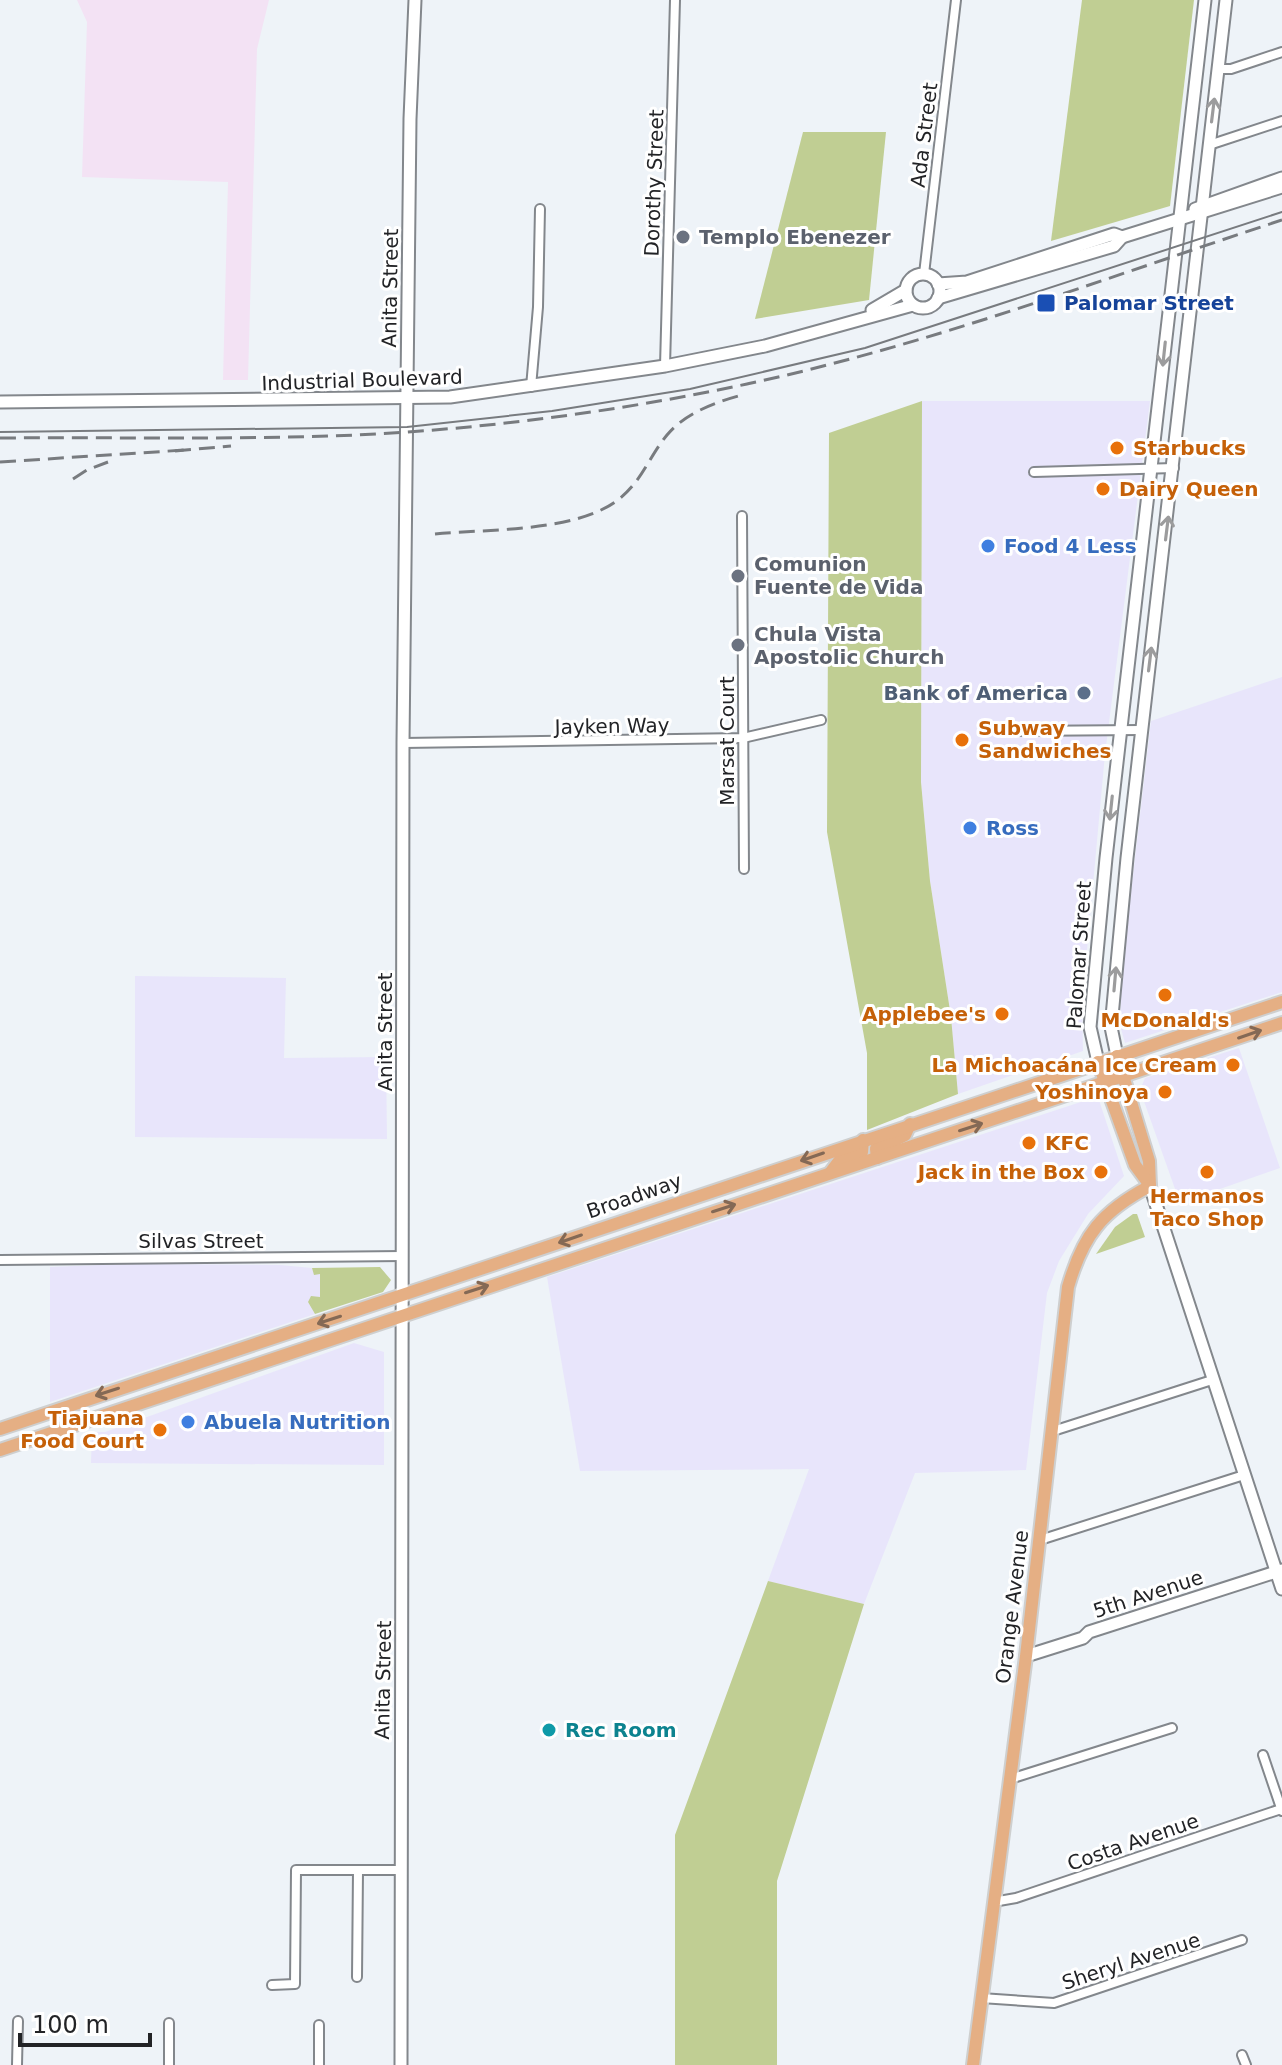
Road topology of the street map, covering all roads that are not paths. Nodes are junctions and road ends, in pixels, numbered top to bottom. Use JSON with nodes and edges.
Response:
{"nodes":[{"id":1,"x":415,"y":0,"type":"edge"},
{"id":2,"x":675,"y":0,"type":"edge"},
{"id":3,"x":956,"y":0,"type":"edge"},
{"id":4,"x":1205,"y":0,"type":"edge"},
{"id":5,"x":1226,"y":0,"type":"edge"},
{"id":6,"x":1282,"y":52,"type":"edge"},
{"id":7,"x":1218,"y":69,"type":"junction"},
{"id":8,"x":1282,"y":121,"type":"edge"},
{"id":9,"x":1209,"y":145,"type":"junction"},
{"id":10,"x":1282,"y":178,"type":"edge"},
{"id":11,"x":1282,"y":187,"type":"edge"},
{"id":12,"x":540,"y":209,"type":"dead end"},
{"id":13,"x":1200,"y":211,"type":"junction"},
{"id":14,"x":1178,"y":220,"type":"junction"},
{"id":15,"x":1122,"y":237,"type":"junction"},
{"id":16,"x":924,"y":274,"type":"junction"},
{"id":17,"x":938,"y":284,"type":"junction"},
{"id":18,"x":906,"y":290,"type":"junction"},
{"id":19,"x":938,"y":298,"type":"junction"},
{"id":20,"x":913,"y":305,"type":"junction"},
{"id":21,"x":862,"y":317,"type":"junction"},
{"id":22,"x":665,"y":366,"type":"junction"},
{"id":23,"x":531,"y":388,"type":"junction"},
{"id":24,"x":407,"y":399,"type":"junction"},
{"id":25,"x":0,"y":402,"type":"edge"},
{"id":26,"x":1174,"y":468,"type":"junction"},
{"id":27,"x":1152,"y":469,"type":"junction"},
{"id":28,"x":1034,"y":472,"type":"dead end"},
{"id":29,"x":742,"y":516,"type":"dead end"},
{"id":30,"x":821,"y":720,"type":"dead end"},
{"id":31,"x":1120,"y":730,"type":"junction"},
{"id":32,"x":1141,"y":730,"type":"junction"},
{"id":33,"x":1014,"y":731,"type":"dead end"},
{"id":34,"x":743,"y":738,"type":"junction"},
{"id":35,"x":403,"y":743,"type":"junction"},
{"id":36,"x":744,"y":869,"type":"dead end"},
{"id":37,"x":1282,"y":1002,"type":"edge"},
{"id":38,"x":1282,"y":1023,"type":"edge"},
{"id":39,"x":1117,"y":1056,"type":"junction"},
{"id":40,"x":1098,"y":1062,"type":"junction"},
{"id":41,"x":1123,"y":1077,"type":"junction"},
{"id":42,"x":1105,"y":1083,"type":"junction"},
{"id":43,"x":910,"y":1124,"type":"junction"},
{"id":44,"x":863,"y":1140,"type":"junction"},
{"id":45,"x":877,"y":1158,"type":"junction"},
{"id":46,"x":830,"y":1173,"type":"junction"},
{"id":47,"x":1150,"y":1186,"type":"junction"},
{"id":48,"x":670,"y":1205,"type":"junction"},
{"id":49,"x":676,"y":1223,"type":"junction"},
{"id":50,"x":403,"y":1256,"type":"junction"},
{"id":51,"x":0,"y":1260,"type":"edge"},
{"id":52,"x":403,"y":1296,"type":"junction"},
{"id":53,"x":403,"y":1313,"type":"junction"},
{"id":54,"x":181,"y":1368,"type":"junction"},
{"id":55,"x":1212,"y":1380,"type":"junction"},
{"id":56,"x":184,"y":1386,"type":"junction"},
{"id":57,"x":0,"y":1429,"type":"edge"},
{"id":58,"x":1053,"y":1431,"type":"junction"},
{"id":59,"x":0,"y":1450,"type":"edge"},
{"id":60,"x":1244,"y":1475,"type":"junction"},
{"id":61,"x":1040,"y":1540,"type":"junction"},
{"id":62,"x":1279,"y":1570,"type":"edge"},
{"id":63,"x":1282,"y":1589,"type":"edge"},
{"id":64,"x":1026,"y":1656,"type":"junction"},
{"id":65,"x":1172,"y":1728,"type":"dead end"},
{"id":66,"x":1263,"y":1755,"type":"dead end"},
{"id":67,"x":1010,"y":1779,"type":"junction"},
{"id":68,"x":1282,"y":1810,"type":"edge"},
{"id":69,"x":400,"y":1870,"type":"junction"},
{"id":70,"x":358,"y":1871,"type":"junction"},
{"id":71,"x":993,"y":1902,"type":"junction"},
{"id":72,"x":1242,"y":1940,"type":"dead end"},
{"id":73,"x":357,"y":1977,"type":"dead end"},
{"id":74,"x":272,"y":1985,"type":"dead end"},
{"id":75,"x":981,"y":1998,"type":"junction"},
{"id":76,"x":18,"y":2021,"type":"dead end"},
{"id":77,"x":169,"y":2023,"type":"dead end"},
{"id":78,"x":319,"y":2025,"type":"dead end"},
{"id":79,"x":1242,"y":2055,"type":"dead end"},
{"id":80,"x":17,"y":2065,"type":"edge"},
{"id":81,"x":169,"y":2065,"type":"edge"},
{"id":82,"x":319,"y":2065,"type":"edge"},
{"id":83,"x":401,"y":2065,"type":"edge"},
{"id":84,"x":973,"y":2065,"type":"edge"},
{"id":85,"x":1246,"y":2065,"type":"edge"}],
"edges":[{"from":1,"to":24,"type":"main road","name":"Anita Street"},
{"from":2,"to":22,"type":"street","name":"Dorothy Street"},
{"from":3,"to":16,"type":"street","name":"Ada Street"},
{"from":4,"to":14,"type":"main road","name":"Palomar Street"},
{"from":5,"to":7,"type":"main road","name":"Palomar Street"},
{"from":6,"to":7,"type":"street"},
{"from":9,"to":7,"type":"main road","name":"Palomar Street","one_way":true},
{"from":8,"to":9,"type":"street"},
{"from":9,"to":13,"type":"main road","name":"Palomar Street"},
{"from":10,"to":13,"type":"main road","name":"Industrial Boulevard"},
{"from":11,"to":13,"type":"main road","name":"Industrial Boulevard"},
{"from":12,"to":23,"type":"street"},
{"from":13,"to":14,"type":"main road","name":"Industrial Boulevard"},
{"from":13,"to":26,"type":"main road","name":"Palomar Street"},
{"from":14,"to":15,"type":"main road","name":"Industrial Boulevard"},
{"from":14,"to":27,"type":"main road","name":"Palomar Street","one_way":true},
{"from":15,"to":17,"type":"main road","name":"Industrial Boulevard"},
{"from":15,"to":19,"type":"main road","name":"Industrial Boulevard"},
{"from":16,"to":17,"type":"main road"},
{"from":16,"to":18,"type":"main road","name":"Industrial Boulevard"},
{"from":17,"to":19,"type":"main road"},
{"from":18,"to":20,"type":"main road"},
{"from":18,"to":21,"type":"main road","name":"Industrial Boulevard"},
{"from":19,"to":20,"type":"main road","name":"Industrial Boulevard"},
{"from":20,"to":21,"type":"main road","name":"Industrial Boulevard"},
{"from":21,"to":22,"type":"main road","name":"Industrial Boulevard"},
{"from":22,"to":23,"type":"main road","name":"Industrial Boulevard"},
{"from":23,"to":24,"type":"main road","name":"Industrial Boulevard"},
{"from":24,"to":25,"type":"main road","name":"Industrial Boulevard"},
{"from":24,"to":35,"type":"main road","name":"Anita Street"},
{"from":26,"to":27,"type":"street"},
{"from":32,"to":26,"type":"main road","name":"Palomar Street","one_way":true},
{"from":27,"to":28,"type":"street"},
{"from":27,"to":31,"type":"main road","name":"Palomar Street"},
{"from":29,"to":34,"type":"street","name":"Marsat Court"},
{"from":30,"to":34,"type":"street","name":"Jayken Way"},
{"from":31,"to":32,"type":"street"},
{"from":31,"to":33,"type":"street"},
{"from":31,"to":40,"type":"main road","name":"Palomar Street","one_way":true},
{"from":39,"to":32,"type":"main road","name":"Palomar Street","one_way":true},
{"from":34,"to":35,"type":"street","name":"Jayken Way"},
{"from":34,"to":36,"type":"street","name":"Marsat Court"},
{"from":35,"to":50,"type":"main road","name":"Anita Street"},
{"from":37,"to":39,"type":"main road","name":"Broadway"},
{"from":41,"to":38,"type":"main road","name":"Broadway","one_way":true},
{"from":39,"to":40,"type":"main road","name":"Broadway"},
{"from":39,"to":41,"type":"main road","name":"Palomar Street"},
{"from":40,"to":42,"type":"main road","name":"Palomar Street"},
{"from":40,"to":43,"type":"main road","name":"Broadway"},
{"from":41,"to":42,"type":"main road","name":"Broadway"},
{"from":41,"to":47,"type":"main road","name":"Palomar Street"},
{"from":45,"to":42,"type":"main road","name":"Broadway","one_way":true},
{"from":42,"to":47,"type":"main road","name":"Palomar Street"},
{"from":43,"to":44,"type":"main road","name":"Broadway"},
{"from":43,"to":45,"type":"main road"},
{"from":44,"to":46,"type":"main road"},
{"from":44,"to":48,"type":"main road","name":"Broadway","one_way":true},
{"from":45,"to":46,"type":"main road","name":"Broadway"},
{"from":49,"to":46,"type":"main road","name":"Broadway","one_way":true},
{"from":47,"to":55,"type":"main road","name":"Palomar Street"},
{"from":47,"to":58,"type":"main road","name":"Orange Avenue"},
{"from":48,"to":49,"type":"main road"},
{"from":48,"to":52,"type":"main road","name":"Broadway","one_way":true},
{"from":53,"to":49,"type":"main road","name":"Broadway","one_way":true},
{"from":50,"to":51,"type":"street","name":"Silvas Street"},
{"from":50,"to":52,"type":"main road","name":"Anita Street"},
{"from":52,"to":53,"type":"main road","name":"Anita Street"},
{"from":52,"to":54,"type":"main road","name":"Broadway","one_way":true},
{"from":53,"to":56,"type":"main road","name":"Broadway"},
{"from":53,"to":69,"type":"main road","name":"Anita Street"},
{"from":54,"to":56,"type":"main road"},
{"from":54,"to":57,"type":"main road","name":"Broadway","one_way":true},
{"from":55,"to":58,"type":"street"},
{"from":55,"to":60,"type":"main road","name":"Palomar Street"},
{"from":56,"to":59,"type":"main road","name":"Broadway"},
{"from":58,"to":61,"type":"main road","name":"Orange Avenue"},
{"from":60,"to":61,"type":"street"},
{"from":60,"to":62,"type":"main road","name":"Palomar Street"},
{"from":61,"to":64,"type":"main road","name":"Orange Avenue"},
{"from":62,"to":63,"type":"main road","name":"Palomar Street"},
{"from":62,"to":64,"type":"main road","name":"5th Avenue"},
{"from":64,"to":67,"type":"main road","name":"Orange Avenue"},
{"from":65,"to":67,"type":"street"},
{"from":66,"to":68,"type":"street"},
{"from":67,"to":71,"type":"main road","name":"Orange Avenue"},
{"from":68,"to":71,"type":"street","name":"Costa Avenue"},
{"from":69,"to":70,"type":"street"},
{"from":69,"to":83,"type":"main road","name":"Anita Street"},
{"from":70,"to":73,"type":"street"},
{"from":70,"to":74,"type":"street"},
{"from":71,"to":75,"type":"main road","name":"Orange Avenue"},
{"from":72,"to":75,"type":"street","name":"Sheryl Avenue"},
{"from":75,"to":84,"type":"main road","name":"Orange Avenue"},
{"from":76,"to":80,"type":"street"},
{"from":77,"to":81,"type":"street"},
{"from":78,"to":82,"type":"street"},
{"from":79,"to":85,"type":"street"}]}
